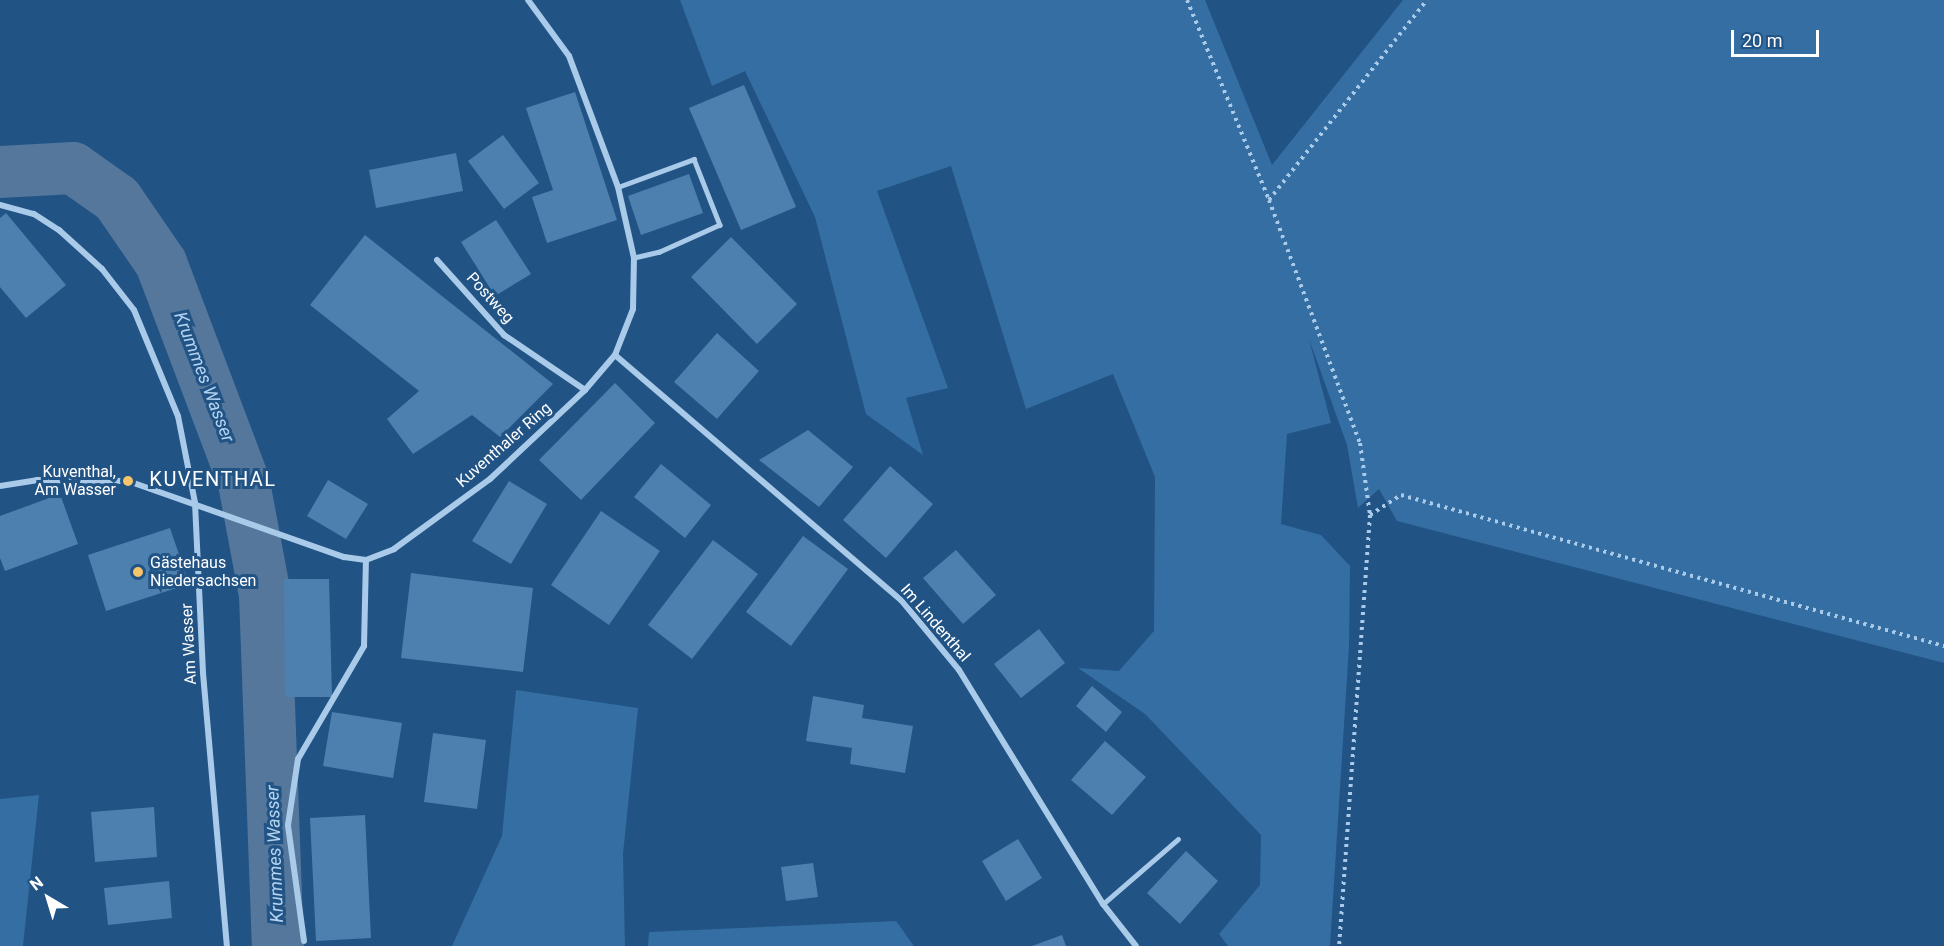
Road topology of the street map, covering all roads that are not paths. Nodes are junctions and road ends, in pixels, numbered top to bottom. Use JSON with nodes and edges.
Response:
{"nodes":[{"id":1,"x":528,"y":0,"type":"edge"},
{"id":2,"x":618,"y":187,"type":"junction"},
{"id":3,"x":0,"y":205,"type":"edge"},
{"id":4,"x":634,"y":258,"type":"junction"},
{"id":5,"x":437,"y":260,"type":"dead end"},
{"id":6,"x":615,"y":355,"type":"junction"},
{"id":7,"x":585,"y":390,"type":"junction"},
{"id":8,"x":0,"y":486,"type":"edge"},
{"id":9,"x":195,"y":503,"type":"junction"},
{"id":10,"x":366,"y":560,"type":"junction"},
{"id":11,"x":1178,"y":838,"type":"dead end"},
{"id":12,"x":1103,"y":904,"type":"junction"},
{"id":13,"x":304,"y":941,"type":"dead end"},
{"id":14,"x":227,"y":946,"type":"edge"},
{"id":15,"x":1136,"y":946,"type":"edge"}],
"edges":[{"from":1,"to":2,"type":"street","name":"Kuventhaler Ring"},
{"from":2,"to":4,"type":"street","name":"Kuventhaler Ring"},
{"from":2,"to":4,"type":"lane"},
{"from":3,"to":9,"type":"street","name":"Am Wasser"},
{"from":4,"to":6,"type":"street","name":"Kuventhaler Ring"},
{"from":5,"to":7,"type":"street","name":"Postweg"},
{"from":6,"to":7,"type":"street","name":"Kuventhaler Ring"},
{"from":6,"to":12,"type":"street","name":"Im Lindenthal"},
{"from":7,"to":10,"type":"street","name":"Kuventhaler Ring"},
{"from":8,"to":9,"type":"street"},
{"from":9,"to":10,"type":"street"},
{"from":9,"to":14,"type":"street","name":"Am Wasser"},
{"from":10,"to":13,"type":"street"},
{"from":11,"to":12,"type":"lane"},
{"from":12,"to":15,"type":"street","name":"Im Lindenthal"}]}
